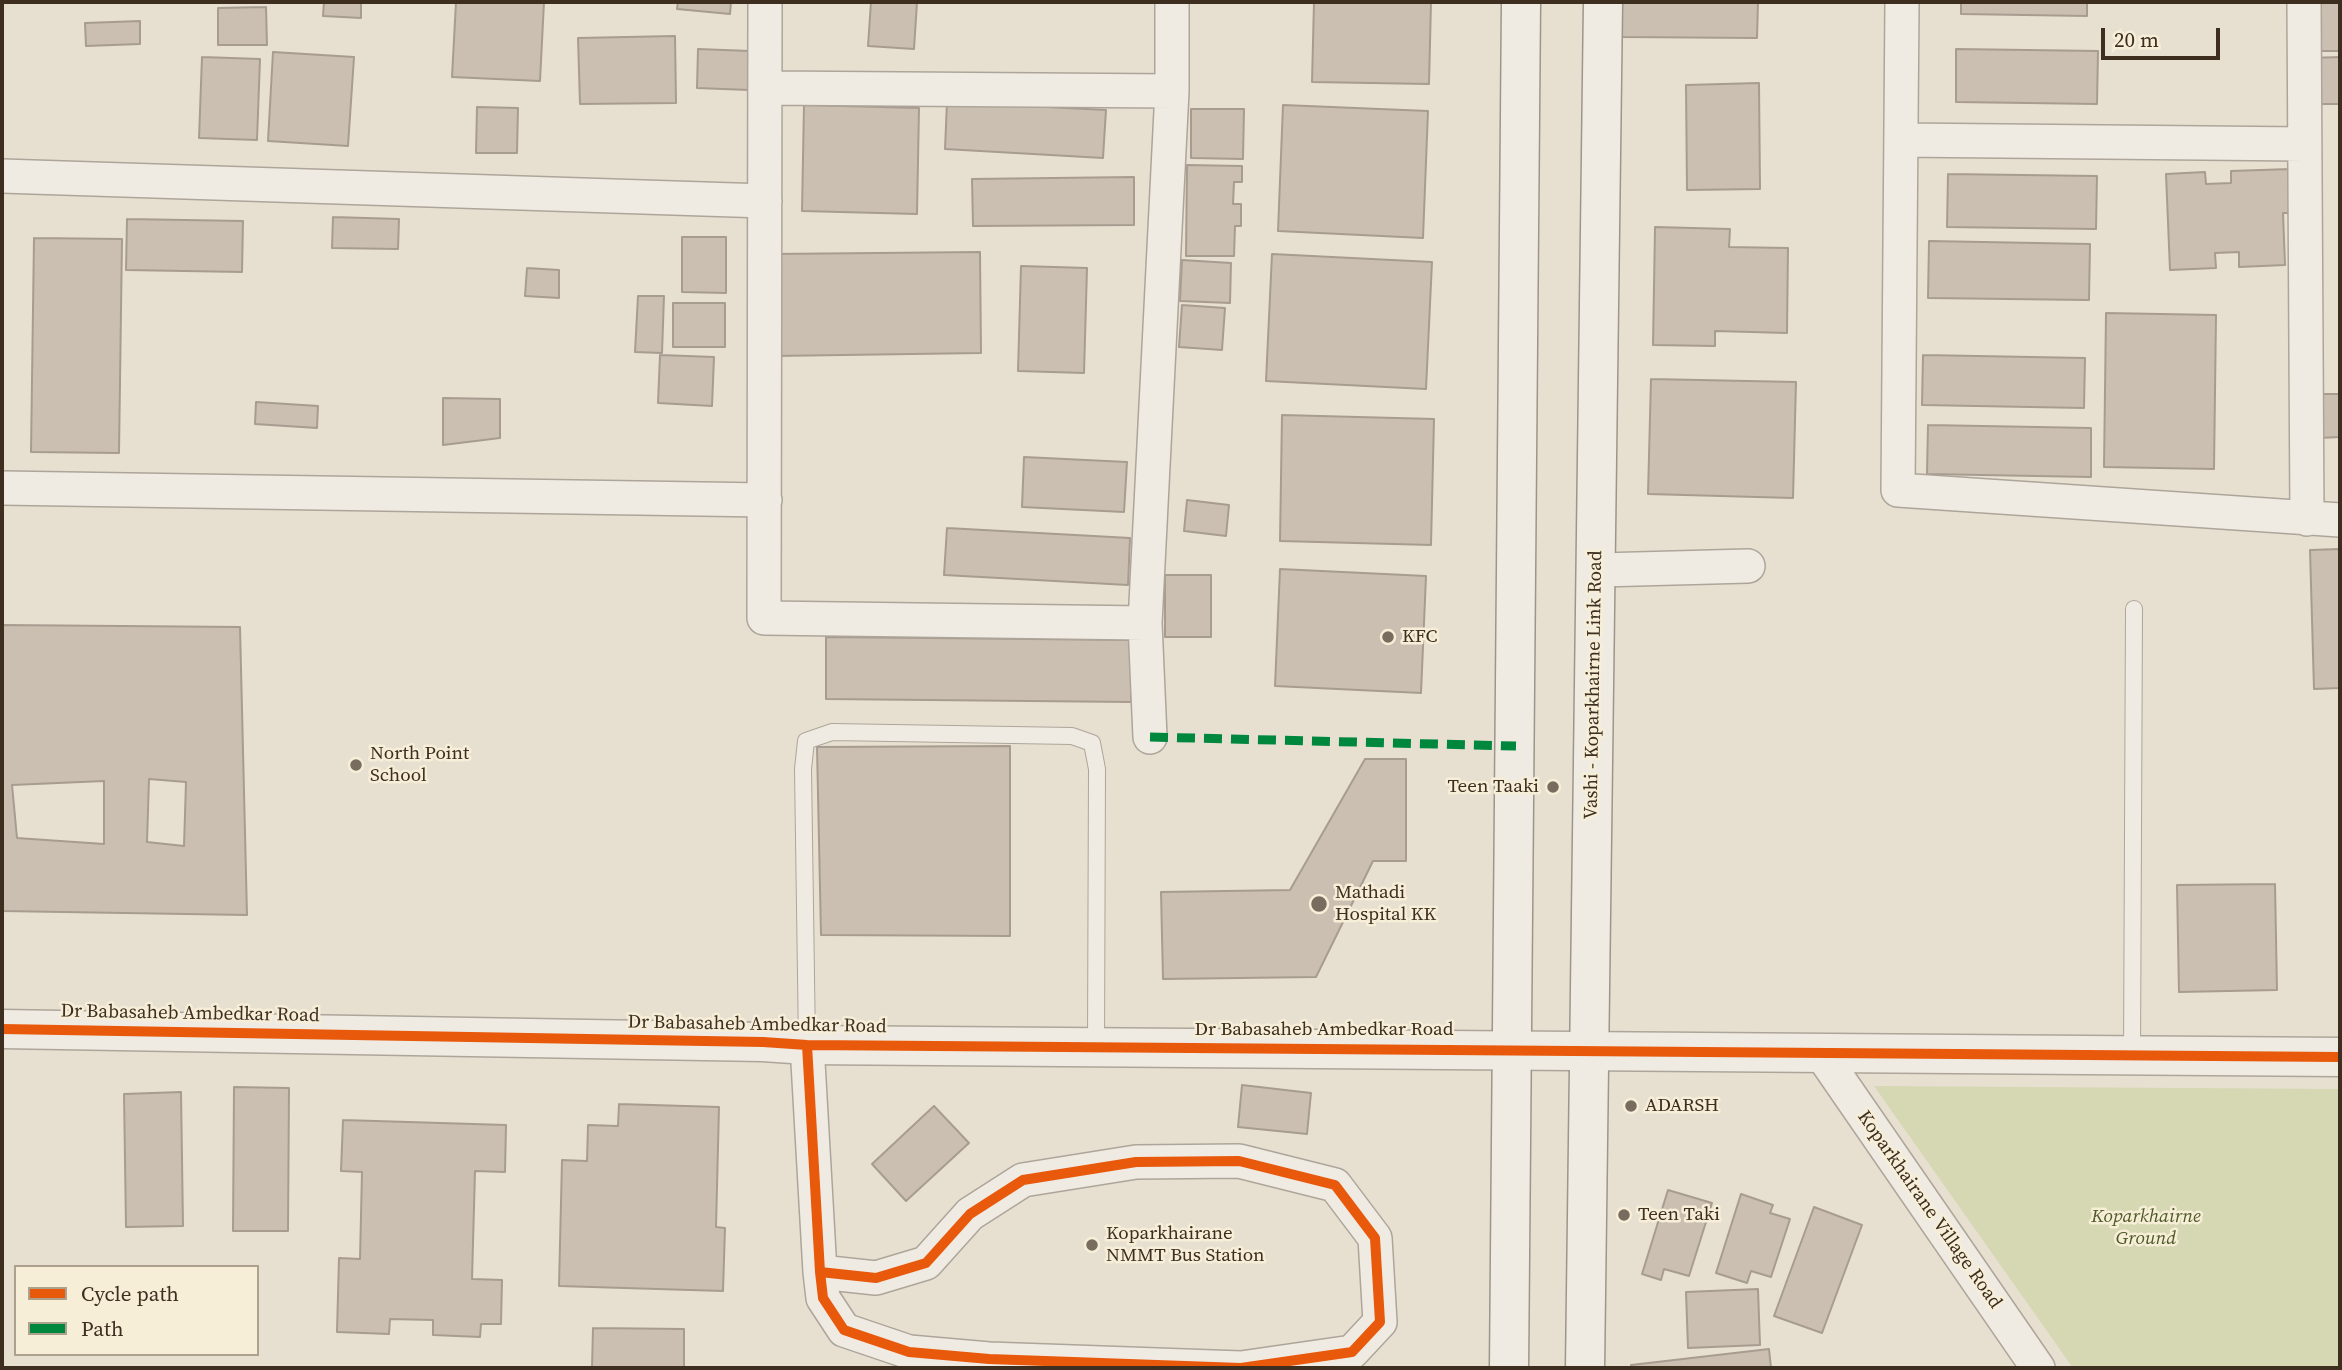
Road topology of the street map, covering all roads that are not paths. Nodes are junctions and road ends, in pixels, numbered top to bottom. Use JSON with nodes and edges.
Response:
{"nodes":[{"id":1,"x":765,"y":2,"type":"edge"},
{"id":2,"x":1172,"y":2,"type":"edge"},
{"id":3,"x":1521,"y":2,"type":"edge"},
{"id":4,"x":1603,"y":2,"type":"edge"},
{"id":5,"x":1902,"y":2,"type":"edge"},
{"id":6,"x":2304,"y":2,"type":"edge"},
{"id":7,"x":766,"y":88,"type":"junction"},
{"id":8,"x":1172,"y":91,"type":"junction"},
{"id":9,"x":1901,"y":140,"type":"junction"},
{"id":10,"x":2304,"y":144,"type":"junction"},
{"id":11,"x":2,"y":176,"type":"edge"},
{"id":12,"x":765,"y":201,"type":"junction"},
{"id":13,"x":2,"y":488,"type":"edge"},
{"id":14,"x":765,"y":500,"type":"junction"},
{"id":15,"x":2306,"y":519,"type":"junction"},
{"id":16,"x":2340,"y":520,"type":"edge"},
{"id":17,"x":1748,"y":566,"type":"dead end"},
{"id":18,"x":1595,"y":572,"type":"junction"},
{"id":19,"x":2134,"y":609,"type":"dead end"},
{"id":20,"x":1145,"y":623,"type":"junction"},
{"id":21,"x":1150,"y":737,"type":"dead end"},
{"id":22,"x":2,"y":1029,"type":"edge"},
{"id":23,"x":807,"y":1045,"type":"junction"},
{"id":24,"x":1096,"y":1045,"type":"junction"},
{"id":25,"x":1511,"y":1049,"type":"junction"},
{"id":26,"x":1590,"y":1050,"type":"junction"},
{"id":27,"x":1820,"y":1052,"type":"junction"},
{"id":28,"x":2132,"y":1055,"type":"junction"},
{"id":29,"x":2340,"y":1057,"type":"edge"},
{"id":30,"x":820,"y":1272,"type":"junction"},
{"id":31,"x":1509,"y":1368,"type":"edge"},
{"id":32,"x":1585,"y":1368,"type":"edge"},
{"id":33,"x":2038,"y":1368,"type":"edge"}],
"edges":[{"from":1,"to":7,"type":"street"},
{"from":2,"to":8,"type":"street"},
{"from":3,"to":25,"type":"main road"},
{"from":4,"to":18,"type":"main road","name":"Vashi - Koparkhairne Link Road"},
{"from":5,"to":9,"type":"street"},
{"from":6,"to":10,"type":"street"},
{"from":7,"to":8,"type":"street"},
{"from":7,"to":12,"type":"street"},
{"from":8,"to":20,"type":"street"},
{"from":9,"to":10,"type":"street"},
{"from":9,"to":15,"type":"street"},
{"from":10,"to":15,"type":"street"},
{"from":11,"to":12,"type":"street"},
{"from":12,"to":14,"type":"street"},
{"from":13,"to":14,"type":"street"},
{"from":14,"to":20,"type":"street"},
{"from":15,"to":16,"type":"street"},
{"from":17,"to":18,"type":"street"},
{"from":18,"to":26,"type":"main road","name":"Vashi - Koparkhairne Link Road"},
{"from":19,"to":28,"type":"lane"},
{"from":20,"to":21,"type":"street"},
{"from":22,"to":23,"type":"main road","name":"Dr Babasaheb Ambedkar Road"},
{"from":23,"to":24,"type":"main road","name":"Dr Babasaheb Ambedkar Road"},
{"from":23,"to":24,"type":"lane"},
{"from":23,"to":30,"type":"street"},
{"from":24,"to":25,"type":"main road","name":"Dr Babasaheb Ambedkar Road"},
{"from":25,"to":26,"type":"main road","name":"Dr Babasaheb Ambedkar Road"},
{"from":25,"to":31,"type":"main road"},
{"from":26,"to":27,"type":"main road","name":"Dr Babasaheb Ambedkar Road"},
{"from":26,"to":32,"type":"main road","name":"Vashi - Koparkhairne Link Road"},
{"from":27,"to":28,"type":"main road","name":"Dr Babasaheb Ambedkar Road"},
{"from":27,"to":33,"type":"street","name":"Koparkhairane Village Road"},
{"from":28,"to":29,"type":"main road","name":"Dr Babasaheb Ambedkar Road"},
{"from":30,"to":30,"type":"street"}]}
